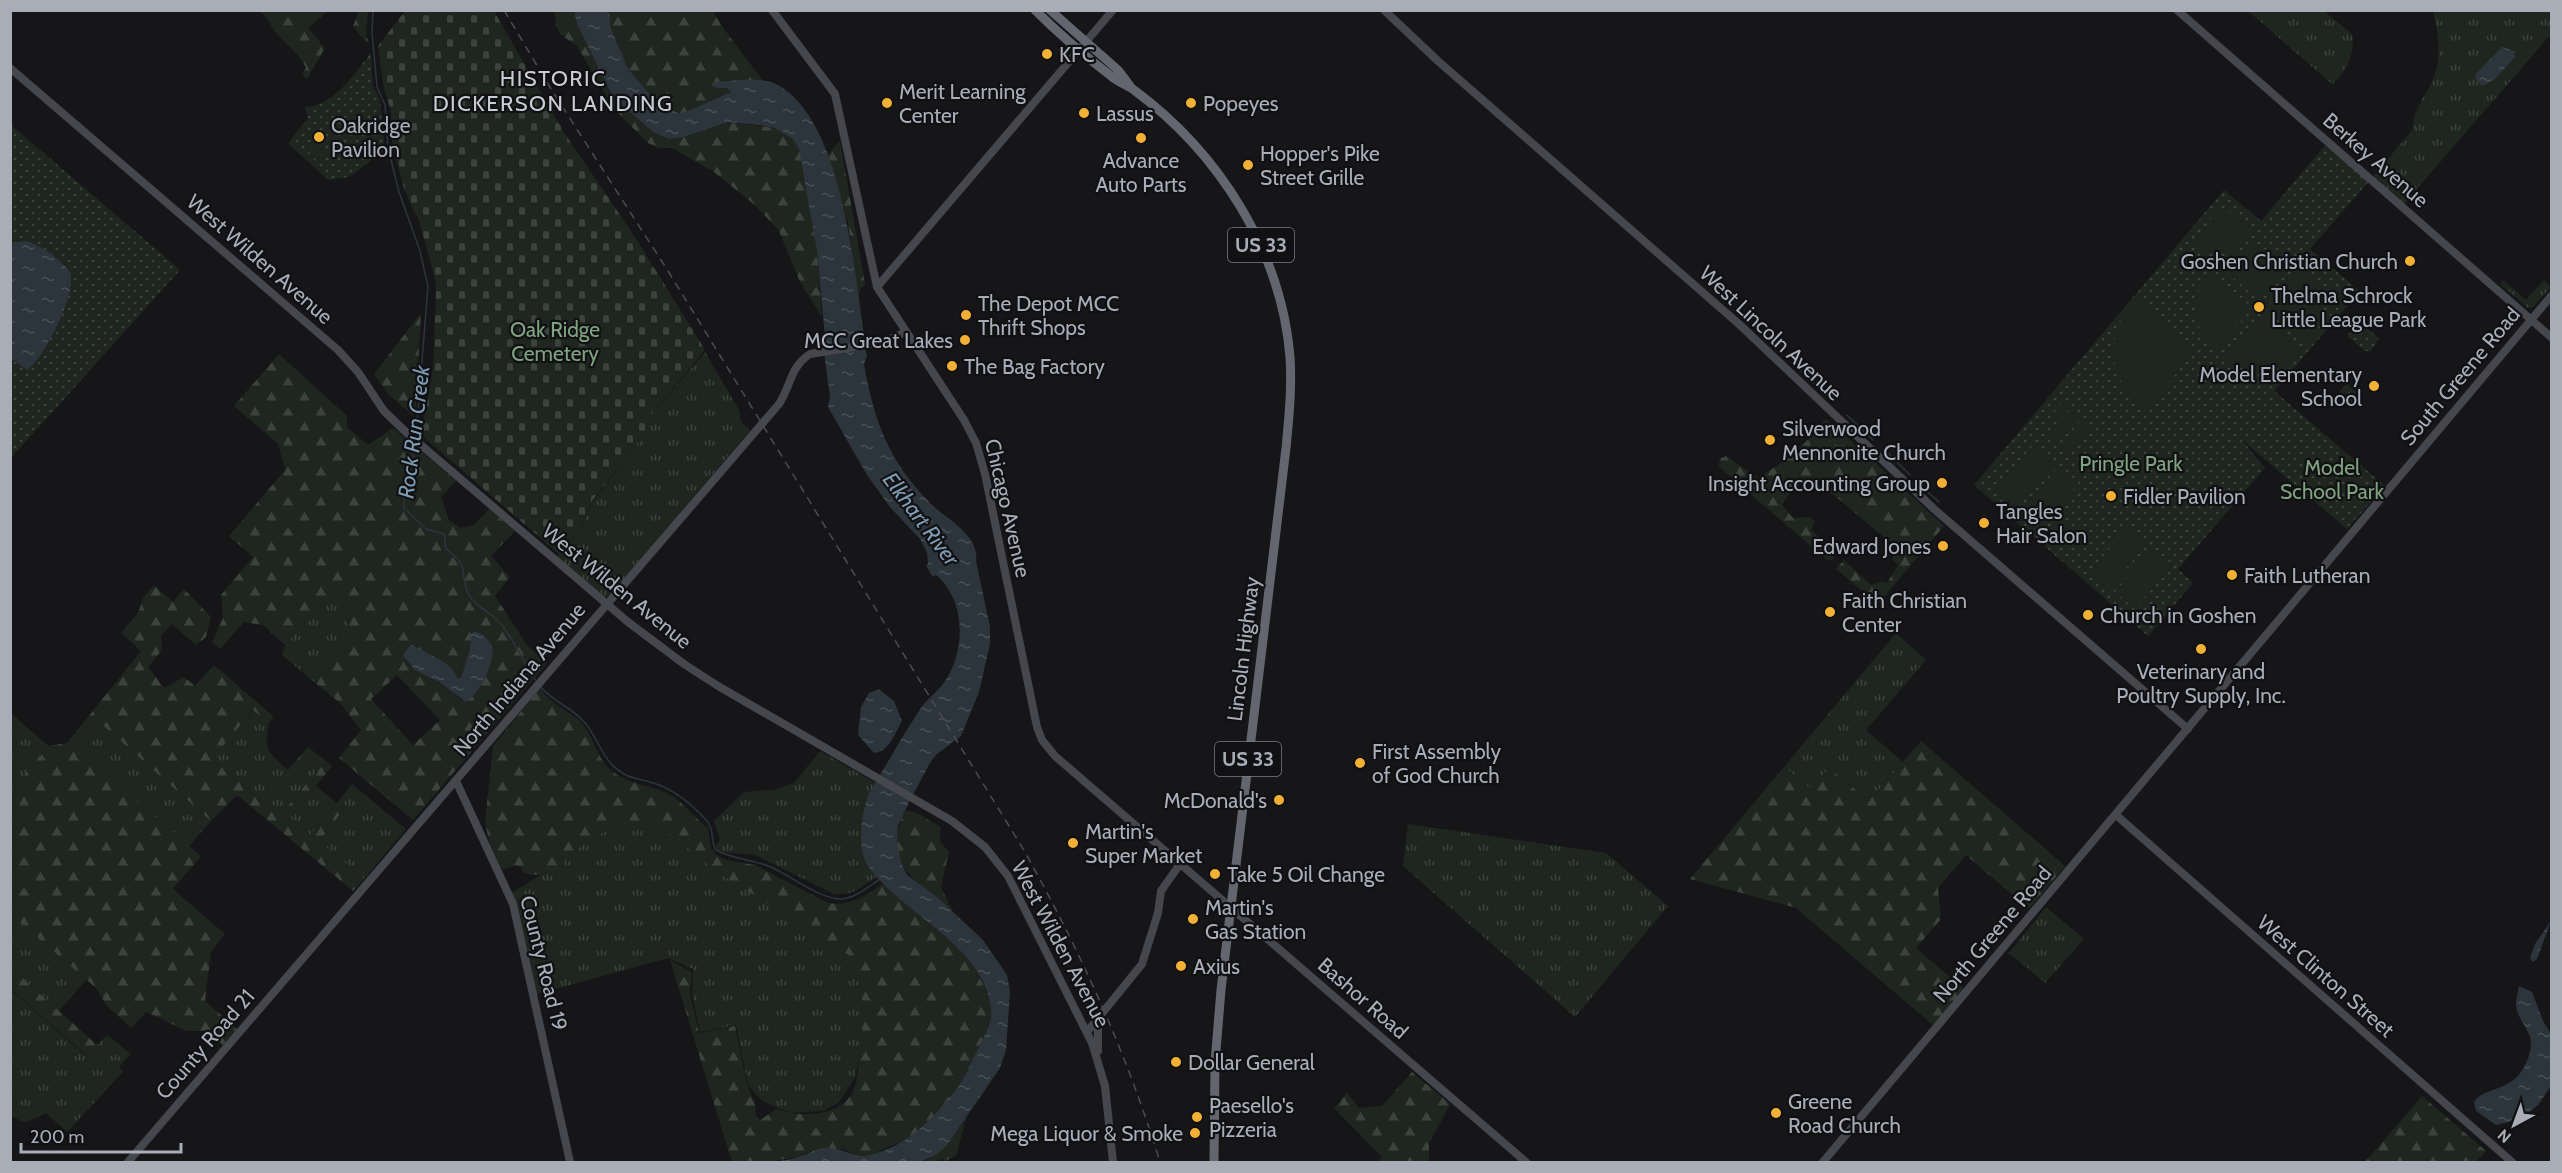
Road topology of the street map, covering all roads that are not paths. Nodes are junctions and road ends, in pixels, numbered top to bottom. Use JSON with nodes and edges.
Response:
{"nodes":[{"id":1,"x":772,"y":10,"type":"edge"},
{"id":2,"x":1035,"y":10,"type":"edge"},
{"id":3,"x":1050,"y":10,"type":"edge"},
{"id":4,"x":1113,"y":10,"type":"edge"},
{"id":5,"x":1384,"y":10,"type":"edge"},
{"id":6,"x":2177,"y":10,"type":"edge"},
{"id":7,"x":1083,"y":46,"type":"junction"},
{"id":8,"x":10,"y":68,"type":"edge"},
{"id":9,"x":877,"y":288,"type":"junction"},
{"id":10,"x":2552,"y":295,"type":"edge"},
{"id":11,"x":2531,"y":320,"type":"junction"},
{"id":12,"x":905,"y":332,"type":"junction"},
{"id":13,"x":2552,"y":338,"type":"edge"},
{"id":14,"x":607,"y":603,"type":"junction"},
{"id":15,"x":2188,"y":729,"type":"junction"},
{"id":16,"x":1068,"y":766,"type":"joint"},
{"id":17,"x":456,"y":781,"type":"junction"},
{"id":18,"x":2116,"y":815,"type":"junction"},
{"id":19,"x":1180,"y":864,"type":"junction"},
{"id":20,"x":1231,"y":907,"type":"junction"},
{"id":21,"x":287,"y":976,"type":"joint"},
{"id":22,"x":1101,"y":1015,"type":"junction"},
{"id":23,"x":1087,"y":1032,"type":"junction"},
{"id":24,"x":1098,"y":1058,"type":"junction"},
{"id":25,"x":128,"y":1162,"type":"edge"},
{"id":26,"x":570,"y":1162,"type":"edge"},
{"id":27,"x":1113,"y":1162,"type":"edge"},
{"id":28,"x":1214,"y":1162,"type":"edge"},
{"id":29,"x":1526,"y":1162,"type":"edge"},
{"id":30,"x":1823,"y":1162,"type":"edge"},
{"id":31,"x":2512,"y":1162,"type":"edge"}],
"edges":[{"from":1,"to":9,"type":"street","name":"Chicago Avenue"},
{"from":2,"to":7,"type":"highway","number":"US 33"},
{"from":3,"to":7,"type":"highway"},
{"from":4,"to":7,"type":"street"},
{"from":5,"to":15,"type":"street","name":"West Lincoln Avenue"},
{"from":6,"to":11,"type":"street","name":"Berkey Avenue"},
{"from":7,"to":9,"type":"street"},
{"from":7,"to":20,"type":"highway","name":"Lincoln Highway","number":"US 33"},
{"from":8,"to":14,"type":"street","name":"West Wilden Avenue"},
{"from":9,"to":12,"type":"street","name":"Chicago Avenue"},
{"from":10,"to":11,"type":"street","name":"South Greene Road"},
{"from":11,"to":13,"type":"street","name":"Berkey Avenue"},
{"from":11,"to":15,"type":"street","name":"South Greene Road"},
{"from":12,"to":14,"type":"street","name":"North Indiana Avenue"},
{"from":12,"to":16,"type":"street","name":"Chicago Avenue"},
{"from":14,"to":17,"type":"street","name":"North Indiana Avenue"},
{"from":14,"to":23,"type":"street","name":"West Wilden Avenue"},
{"from":15,"to":18,"type":"street","name":"North Greene Road"},
{"from":16,"to":19,"type":"street","name":"Bashor Road"},
{"from":17,"to":21,"type":"street","name":"North Indiana Avenue"},
{"from":17,"to":26,"type":"street","name":"County Road 19"},
{"from":18,"to":30,"type":"street","name":"North Greene Road"},
{"from":18,"to":31,"type":"street","name":"West Clinton Street"},
{"from":19,"to":20,"type":"street","name":"Bashor Road"},
{"from":19,"to":22,"type":"street"},
{"from":20,"to":28,"type":"highway","name":"Lincoln Highway","number":"US 33"},
{"from":20,"to":29,"type":"street","name":"Bashor Road"},
{"from":21,"to":25,"type":"street","name":"County Road 21"},
{"from":22,"to":23,"type":"street"},
{"from":22,"to":24,"type":"street"},
{"from":23,"to":24,"type":"street","name":"West Wilden Avenue"},
{"from":24,"to":27,"type":"street","name":"West Wilden Avenue"}]}
